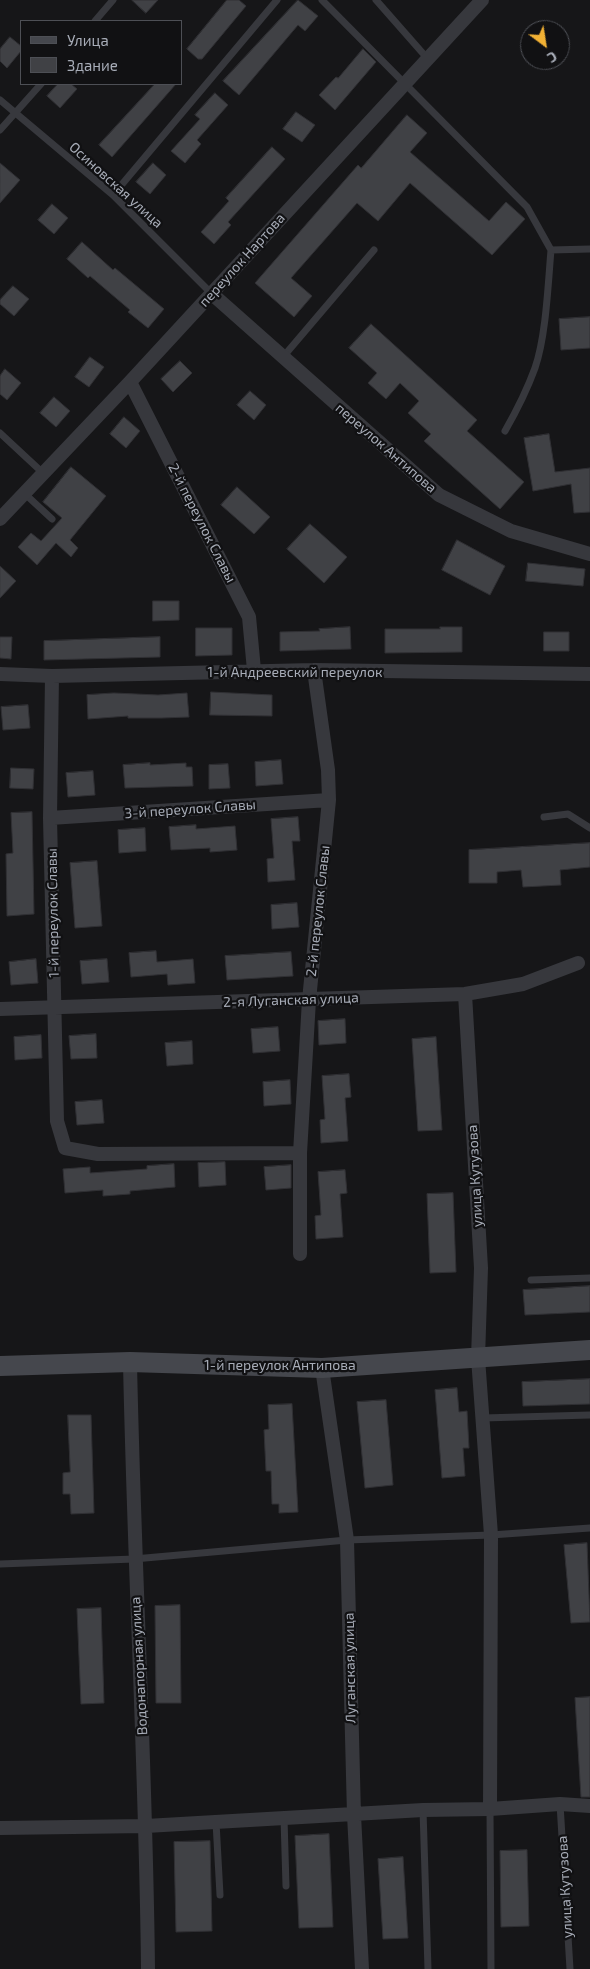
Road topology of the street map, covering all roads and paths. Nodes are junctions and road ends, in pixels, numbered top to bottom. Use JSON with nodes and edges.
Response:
{"nodes":[{"id":1,"x":113,"y":0,"type":"edge"},
{"id":2,"x":277,"y":0,"type":"edge"},
{"id":3,"x":322,"y":0,"type":"edge"},
{"id":4,"x":376,"y":0,"type":"edge"},
{"id":5,"x":482,"y":0,"type":"edge"},
{"id":6,"x":96,"y":20,"type":"edge"},
{"id":7,"x":427,"y":58,"type":"junction"},
{"id":8,"x":403,"y":84,"type":"junction"},
{"id":9,"x":40,"y":85,"type":"edge"},
{"id":10,"x":0,"y":100,"type":"edge"},
{"id":11,"x":16,"y":113,"type":"junction"},
{"id":12,"x":0,"y":130,"type":"edge"},
{"id":13,"x":113,"y":195,"type":"junction"},
{"id":14,"x":374,"y":250,"type":"dead end"},
{"id":15,"x":550,"y":250,"type":"junction"},
{"id":16,"x":590,"y":250,"type":"edge"},
{"id":17,"x":211,"y":293,"type":"junction"},
{"id":18,"x":283,"y":357,"type":"junction"},
{"id":19,"x":130,"y":382,"type":"junction"},
{"id":20,"x":505,"y":431,"type":"dead end"},
{"id":21,"x":0,"y":432,"type":"edge"},
{"id":22,"x":43,"y":473,"type":"junction"},
{"id":23,"x":24,"y":493,"type":"junction"},
{"id":24,"x":0,"y":519,"type":"edge"},
{"id":25,"x":52,"y":519,"type":"dead end"},
{"id":26,"x":590,"y":554,"type":"edge"},
{"id":27,"x":254,"y":670,"type":"junction"},
{"id":28,"x":314,"y":670,"type":"junction"},
{"id":29,"x":0,"y":674,"type":"edge"},
{"id":30,"x":590,"y":674,"type":"edge"},
{"id":31,"x":52,"y":676,"type":"junction"},
{"id":32,"x":329,"y":800,"type":"junction"},
{"id":33,"x":544,"y":817,"type":"dead end"},
{"id":34,"x":50,"y":818,"type":"junction"},
{"id":35,"x":590,"y":828,"type":"edge"},
{"id":36,"x":578,"y":963,"type":"dead end"},
{"id":37,"x":465,"y":994,"type":"junction"},
{"id":38,"x":309,"y":1000,"type":"junction"},
{"id":39,"x":55,"y":1008,"type":"junction"},
{"id":40,"x":0,"y":1009,"type":"edge"},
{"id":41,"x":300,"y":1152,"type":"junction"},
{"id":42,"x":300,"y":1254,"type":"dead end"},
{"id":43,"x":590,"y":1278,"type":"edge"},
{"id":44,"x":531,"y":1280,"type":"dead end"},
{"id":45,"x":590,"y":1350,"type":"edge"},
{"id":46,"x":478,"y":1358,"type":"junction"},
{"id":47,"x":130,"y":1362,"type":"junction"},
{"id":48,"x":0,"y":1366,"type":"edge"},
{"id":49,"x":322,"y":1368,"type":"junction"},
{"id":50,"x":590,"y":1415,"type":"edge"},
{"id":51,"x":483,"y":1418,"type":"junction"},
{"id":52,"x":590,"y":1528,"type":"edge"},
{"id":53,"x":491,"y":1535,"type":"junction"},
{"id":54,"x":347,"y":1540,"type":"junction"},
{"id":55,"x":134,"y":1559,"type":"junction"},
{"id":56,"x":0,"y":1564,"type":"edge"},
{"id":57,"x":560,"y":1804,"type":"junction"},
{"id":58,"x":590,"y":1806,"type":"edge"},
{"id":59,"x":423,"y":1810,"type":"junction"},
{"id":60,"x":490,"y":1810,"type":"junction"},
{"id":61,"x":354,"y":1815,"type":"junction"},
{"id":62,"x":284,"y":1818,"type":"junction"},
{"id":63,"x":216,"y":1822,"type":"junction"},
{"id":64,"x":146,"y":1826,"type":"junction"},
{"id":65,"x":0,"y":1828,"type":"edge"},
{"id":66,"x":286,"y":1886,"type":"dead end"},
{"id":67,"x":220,"y":1895,"type":"dead end"},
{"id":68,"x":148,"y":1969,"type":"edge"},
{"id":69,"x":362,"y":1969,"type":"edge"},
{"id":70,"x":428,"y":1969,"type":"edge"},
{"id":71,"x":491,"y":1969,"type":"edge"},
{"id":72,"x":570,"y":1969,"type":"edge"}],
"edges":[{"from":1,"to":6,"type":"lane"},
{"from":2,"to":13,"type":"lane"},
{"from":3,"to":8,"type":"lane"},
{"from":4,"to":7,"type":"lane"},
{"from":5,"to":7,"type":"street","name":"переулок Нартова"},
{"from":7,"to":8,"type":"street","name":"переулок Нартова"},
{"from":8,"to":15,"type":"lane"},
{"from":8,"to":17,"type":"street","name":"переулок Нартова"},
{"from":9,"to":11,"type":"lane"},
{"from":10,"to":11,"type":"lane","name":"Осиновская улица"},
{"from":11,"to":12,"type":"lane"},
{"from":11,"to":13,"type":"lane","name":"Осиновская улица"},
{"from":13,"to":17,"type":"lane","name":"Осиновская улица"},
{"from":14,"to":18,"type":"lane"},
{"from":15,"to":16,"type":"lane"},
{"from":15,"to":20,"type":"lane"},
{"from":17,"to":18,"type":"street","name":"переулок Антипова"},
{"from":17,"to":19,"type":"street","name":"переулок Нартова"},
{"from":18,"to":26,"type":"street","name":"переулок Антипова"},
{"from":19,"to":22,"type":"street","name":"переулок Нартова"},
{"from":19,"to":27,"type":"street","name":"2-й переулок Славы"},
{"from":21,"to":22,"type":"lane"},
{"from":22,"to":23,"type":"street","name":"переулок Нартова"},
{"from":23,"to":24,"type":"street","name":"переулок Нартова"},
{"from":23,"to":25,"type":"lane"},
{"from":27,"to":28,"type":"street","name":"1-й Андреевский переулок"},
{"from":27,"to":31,"type":"street","name":"1-й Андреевский переулок"},
{"from":28,"to":30,"type":"street","name":"1-й Андреевский переулок"},
{"from":28,"to":32,"type":"street","name":"2-й переулок Славы"},
{"from":29,"to":31,"type":"street","name":"1-й Андреевский переулок"},
{"from":31,"to":34,"type":"street","name":"1-й переулок Славы"},
{"from":32,"to":34,"type":"street","name":"3-й переулок Славы"},
{"from":32,"to":38,"type":"street","name":"2-й переулок Славы"},
{"from":33,"to":35,"type":"lane"},
{"from":34,"to":39,"type":"street","name":"1-й переулок Славы"},
{"from":36,"to":37,"type":"street","name":"2-я Луганская улица"},
{"from":37,"to":38,"type":"street","name":"2-я Луганская улица"},
{"from":37,"to":46,"type":"street","name":"улица Кутузова"},
{"from":38,"to":39,"type":"street","name":"2-я Луганская улица"},
{"from":38,"to":41,"type":"street","name":"2-й переулок Славы"},
{"from":39,"to":40,"type":"street","name":"2-я Луганская улица"},
{"from":39,"to":41,"type":"street","name":"1-й переулок Славы"},
{"from":41,"to":42,"type":"street","name":"2-й переулок Славы"},
{"from":43,"to":44,"type":"lane"},
{"from":45,"to":46,"type":"main road","name":"1-й переулок Антипова"},
{"from":46,"to":49,"type":"main road","name":"1-й переулок Антипова"},
{"from":46,"to":51,"type":"street","name":"улица Кутузова"},
{"from":47,"to":48,"type":"main road","name":"1-й переулок Антипова"},
{"from":47,"to":49,"type":"main road","name":"1-й переулок Антипова"},
{"from":47,"to":55,"type":"street","name":"Водонапорная улица"},
{"from":49,"to":54,"type":"street","name":"Луганская улица"},
{"from":50,"to":51,"type":"lane"},
{"from":51,"to":53,"type":"street","name":"улица Кутузова"},
{"from":52,"to":53,"type":"lane"},
{"from":53,"to":54,"type":"lane"},
{"from":53,"to":60,"type":"street","name":"улица Кутузова"},
{"from":54,"to":55,"type":"lane"},
{"from":54,"to":61,"type":"street","name":"Луганская улица"},
{"from":55,"to":56,"type":"lane"},
{"from":55,"to":64,"type":"street","name":"Водонапорная улица"},
{"from":57,"to":58,"type":"street"},
{"from":57,"to":60,"type":"street"},
{"from":57,"to":72,"type":"lane","name":"улица Кутузова"},
{"from":59,"to":60,"type":"street"},
{"from":59,"to":61,"type":"street"},
{"from":59,"to":70,"type":"lane"},
{"from":60,"to":71,"type":"lane"},
{"from":61,"to":62,"type":"street"},
{"from":61,"to":69,"type":"street","name":"Луганская улица"},
{"from":62,"to":63,"type":"street"},
{"from":62,"to":66,"type":"lane"},
{"from":63,"to":64,"type":"street"},
{"from":63,"to":67,"type":"lane"},
{"from":64,"to":65,"type":"street"},
{"from":64,"to":68,"type":"street","name":"Водонапорная улица"}]}
